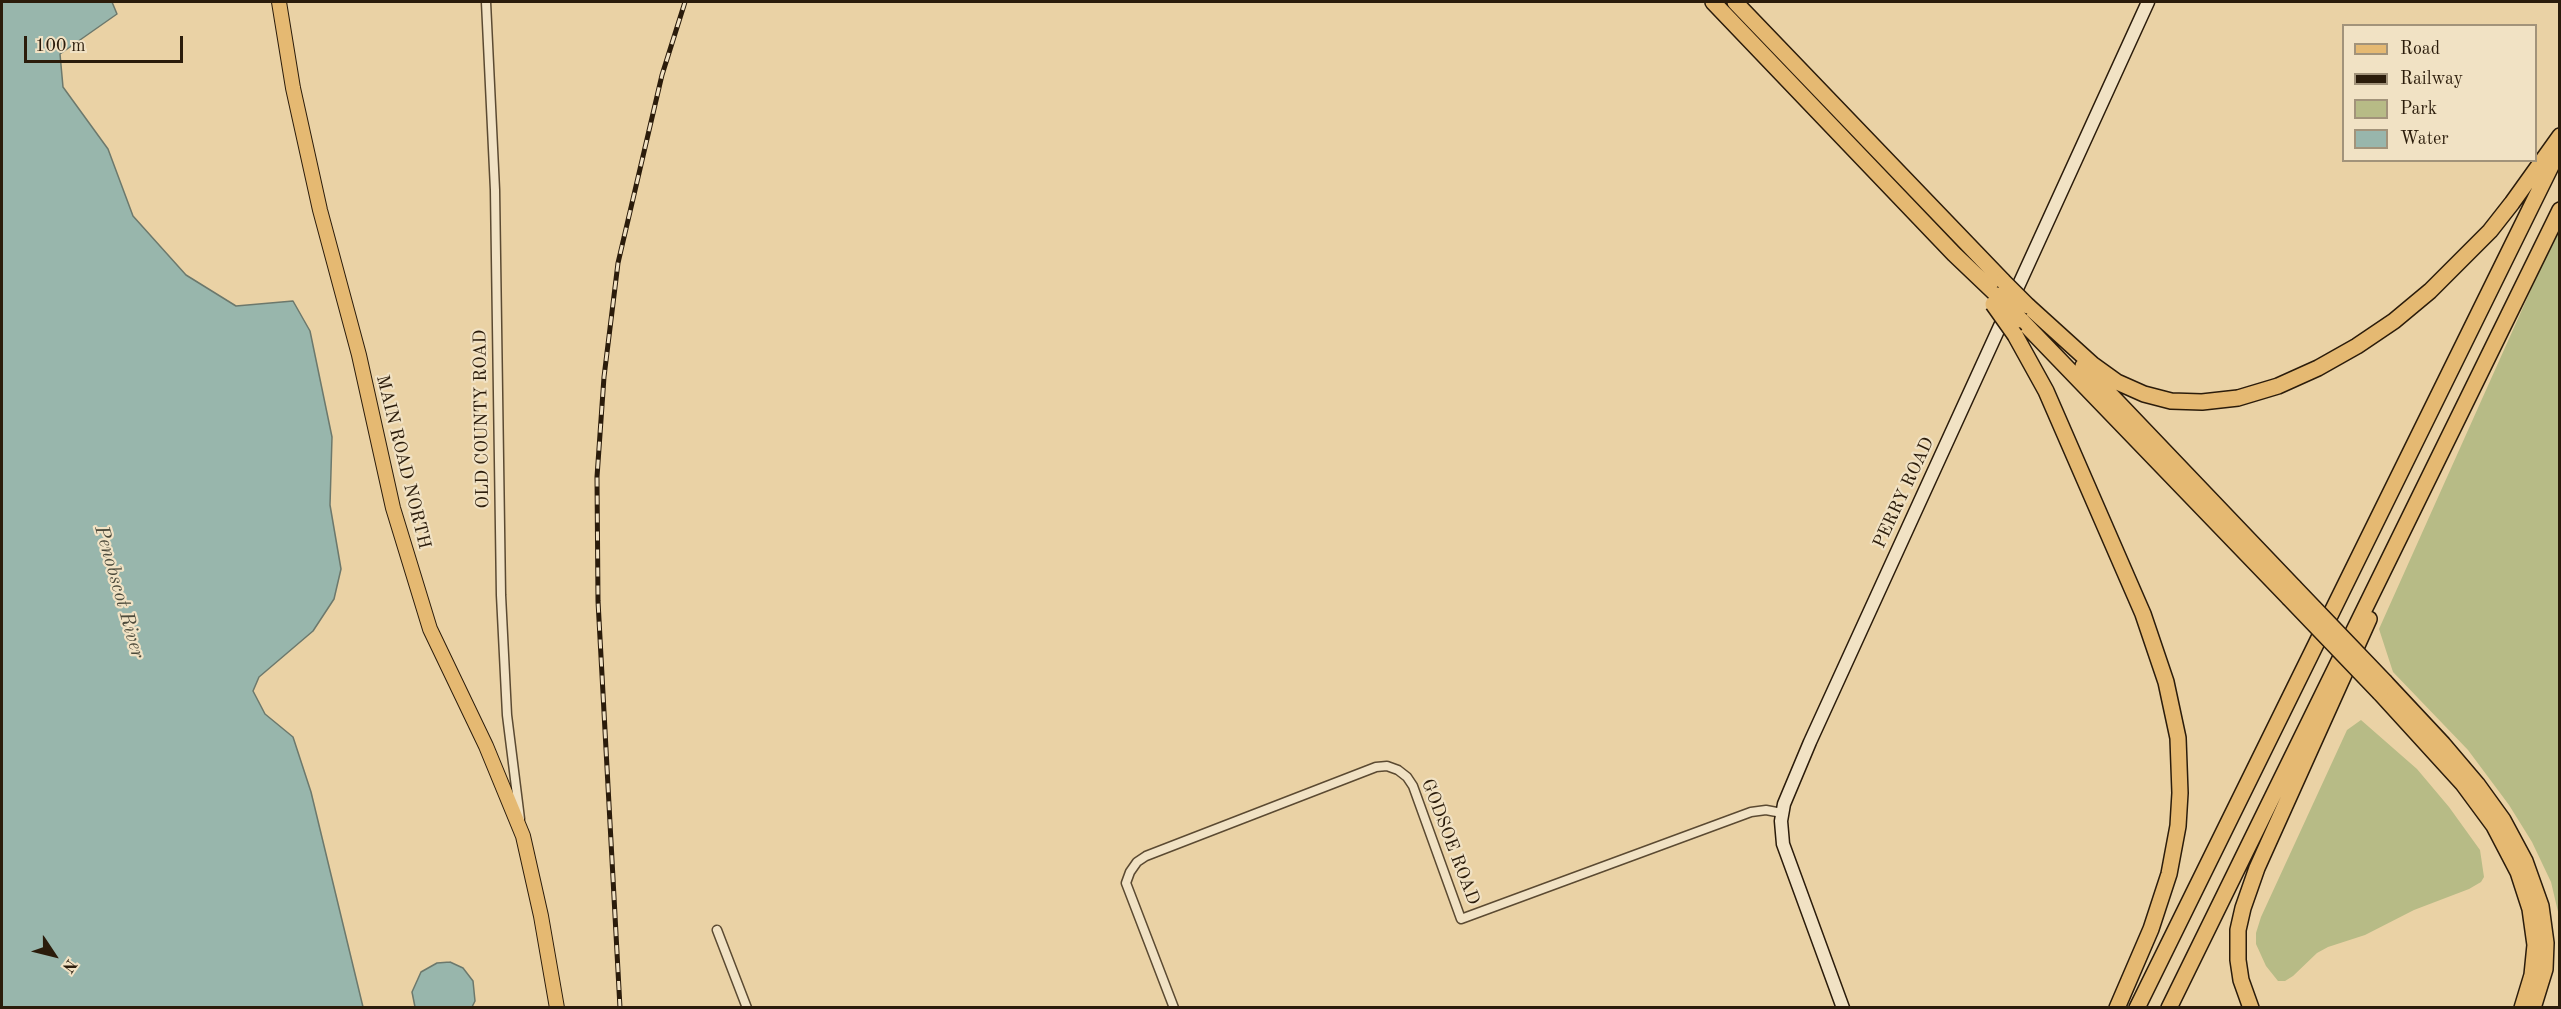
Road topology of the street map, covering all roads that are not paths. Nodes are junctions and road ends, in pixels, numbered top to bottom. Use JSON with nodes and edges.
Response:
{"nodes":[{"id":1,"x":279,"y":2,"type":"edge"},
{"id":2,"x":486,"y":2,"type":"edge"},
{"id":3,"x":1713,"y":2,"type":"edge"},
{"id":4,"x":1735,"y":2,"type":"edge"},
{"id":5,"x":2148,"y":2,"type":"edge"},
{"id":6,"x":2559,"y":136,"type":"edge"},
{"id":7,"x":2559,"y":148,"type":"edge"},
{"id":8,"x":2559,"y":210,"type":"edge"},
{"id":9,"x":1997,"y":293,"type":"junction"},
{"id":10,"x":2021,"y":320,"type":"junction"},
{"id":11,"x":2052,"y":330,"type":"junction"},
{"id":12,"x":2397,"y":542,"type":"junction"},
{"id":13,"x":2291,"y":593,"type":"junction"},
{"id":14,"x":2382,"y":688,"type":"junction"},
{"id":15,"x":1782,"y":813,"type":"junction"},
{"id":16,"x":523,"y":836,"type":"junction"},
{"id":17,"x":717,"y":930,"type":"dead end"},
{"id":18,"x":557,"y":1008,"type":"edge"},
{"id":19,"x":747,"y":1008,"type":"edge"},
{"id":20,"x":1174,"y":1008,"type":"edge"},
{"id":21,"x":1844,"y":1008,"type":"edge"},
{"id":22,"x":2117,"y":1008,"type":"edge"},
{"id":23,"x":2137,"y":1008,"type":"edge"},
{"id":24,"x":2169,"y":1008,"type":"edge"},
{"id":25,"x":2251,"y":1008,"type":"edge"},
{"id":26,"x":2522,"y":1008,"type":"edge"},
{"id":27,"x":2533,"y":1008,"type":"edge"}],
"edges":[{"from":1,"to":16,"type":"main road","name":"MAIN ROAD NORTH"},
{"from":2,"to":16,"type":"street","name":"OLD COUNTY ROAD"},
{"from":3,"to":9,"type":"highway"},
{"from":4,"to":9,"type":"highway"},
{"from":5,"to":15,"type":"street","name":"PERRY ROAD"},
{"from":6,"to":11,"type":"highway"},
{"from":7,"to":23,"type":"highway"},
{"from":8,"to":12,"type":"highway"},
{"from":9,"to":10,"type":"highway","bridge":true},
{"from":9,"to":10,"type":"highway","bridge":true},
{"from":10,"to":11,"type":"highway"},
{"from":10,"to":13,"type":"highway"},
{"from":10,"to":22,"type":"highway"},
{"from":11,"to":13,"type":"highway"},
{"from":12,"to":24,"type":"highway"},
{"from":12,"to":25,"type":"highway"},
{"from":13,"to":14,"type":"highway","bridge":true},
{"from":14,"to":26,"type":"highway"},
{"from":14,"to":27,"type":"highway"},
{"from":15,"to":20,"type":"street","name":"GODSOE ROAD"},
{"from":15,"to":21,"type":"street","name":"PERRY ROAD"},
{"from":16,"to":18,"type":"main road","name":"MAIN ROAD NORTH"},
{"from":17,"to":19,"type":"street"}]}
